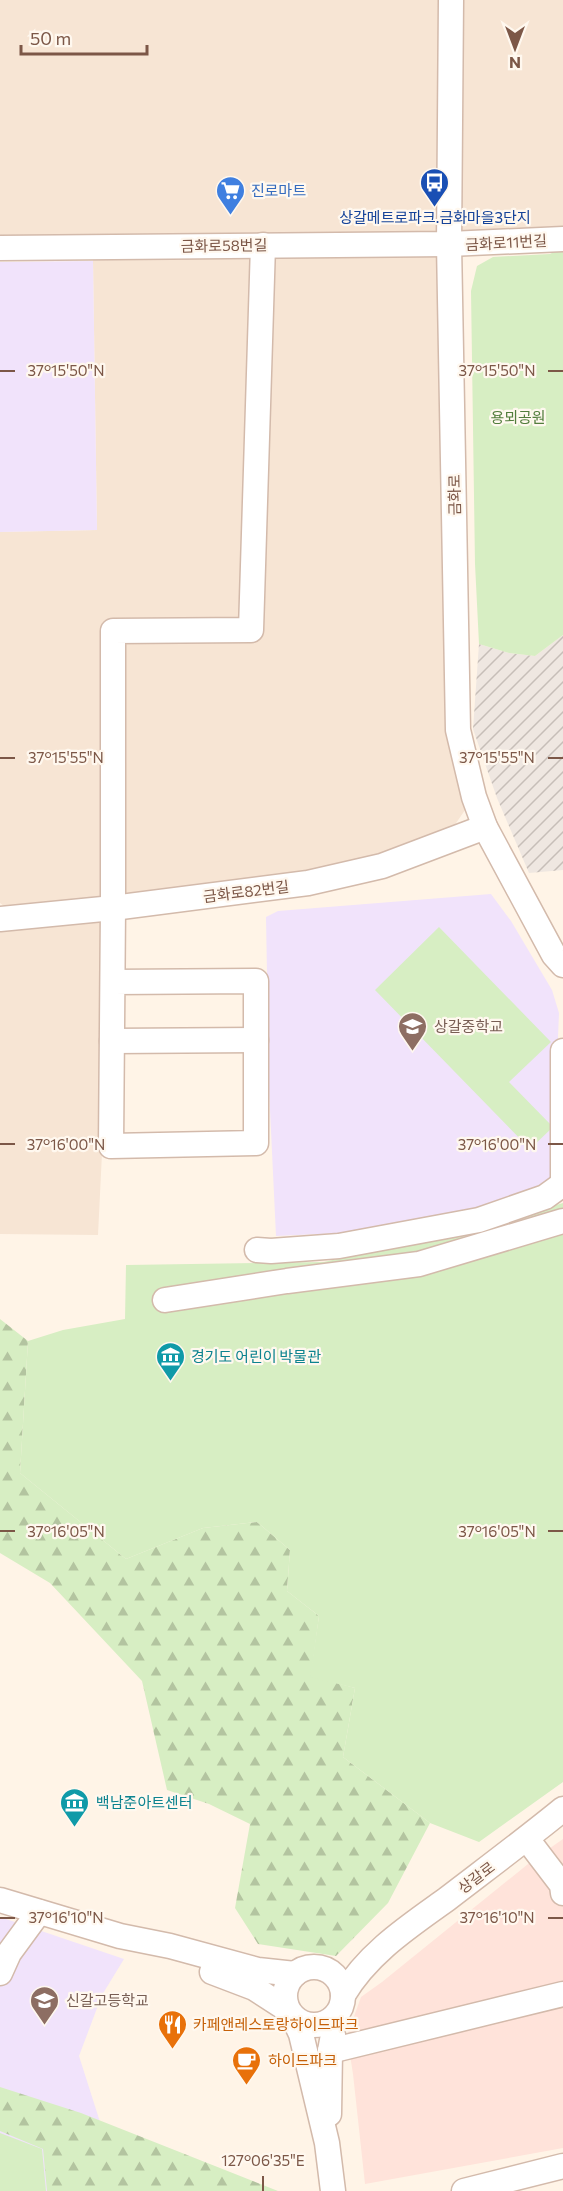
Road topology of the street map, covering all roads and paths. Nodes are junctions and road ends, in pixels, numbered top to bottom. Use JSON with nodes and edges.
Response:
{"nodes":[{"id":1,"x":451,"y":0,"type":"edge"},
{"id":2,"x":563,"y":239,"type":"edge"},
{"id":3,"x":449,"y":244,"type":"junction"},
{"id":4,"x":263,"y":245,"type":"junction"},
{"id":5,"x":0,"y":248,"type":"edge"},
{"id":6,"x":484,"y":827,"type":"junction"},
{"id":7,"x":114,"y":908,"type":"junction"},
{"id":8,"x":6,"y":915,"type":"edge"},
{"id":9,"x":563,"y":965,"type":"edge"},
{"id":10,"x":113,"y":982,"type":"junction"},
{"id":11,"x":256,"y":1040,"type":"junction"},
{"id":12,"x":112,"y":1041,"type":"junction"},
{"id":13,"x":563,"y":1051,"type":"edge"},
{"id":14,"x":563,"y":1184,"type":"edge"},
{"id":15,"x":563,"y":1221,"type":"edge"},
{"id":16,"x":257,"y":1250,"type":"dead end"},
{"id":17,"x":165,"y":1300,"type":"dead end"},
{"id":18,"x":563,"y":1809,"type":"edge"},
{"id":19,"x":527,"y":1839,"type":"junction"},
{"id":20,"x":563,"y":1893,"type":"edge"},
{"id":21,"x":0,"y":1900,"type":"edge"},
{"id":22,"x":39,"y":1912,"type":"junction"},
{"id":23,"x":120,"y":1936,"type":"junction"},
{"id":24,"x":387,"y":1943,"type":"junction"},
{"id":25,"x":324,"y":1969,"type":"junction"},
{"id":26,"x":0,"y":1973,"type":"edge"},
{"id":27,"x":295,"y":1974,"type":"junction"},
{"id":28,"x":563,"y":1994,"type":"edge"},
{"id":29,"x":340,"y":2004,"type":"junction"},
{"id":30,"x":291,"y":2014,"type":"junction"},
{"id":31,"x":330,"y":2051,"type":"junction"},
{"id":32,"x":327,"y":2143,"type":"junction"},
{"id":33,"x":563,"y":2166,"type":"edge"},
{"id":34,"x":333,"y":2191,"type":"edge"},
{"id":35,"x":464,"y":2191,"type":"edge"}],
"edges":[{"from":1,"to":3,"type":"street","name":"금화로"},
{"from":2,"to":3,"type":"street","name":"금화로11번길"},
{"from":3,"to":4,"type":"street","name":"금화로58번길"},
{"from":3,"to":6,"type":"street","name":"금화로"},
{"from":4,"to":5,"type":"street","name":"금화로58번길"},
{"from":4,"to":7,"type":"street"},
{"from":6,"to":7,"type":"street","name":"금화로82번길"},
{"from":6,"to":9,"type":"street","name":"금화로"},
{"from":7,"to":8,"type":"street","name":"금화로82번길"},
{"from":7,"to":10,"type":"street"},
{"from":10,"to":11,"type":"street"},
{"from":10,"to":12,"type":"street"},
{"from":11,"to":12,"type":"street"},
{"from":11,"to":12,"type":"street"},
{"from":13,"to":14,"type":"street"},
{"from":14,"to":16,"type":"street"},
{"from":15,"to":17,"type":"street"},
{"from":18,"to":19,"type":"street","name":"상갈로"},
{"from":19,"to":20,"type":"street"},
{"from":19,"to":24,"type":"street","name":"상갈로"},
{"from":21,"to":22,"type":"street"},
{"from":22,"to":23,"type":"street"},
{"from":22,"to":26,"type":"street"},
{"from":23,"to":27,"type":"street"},
{"from":23,"to":30,"type":"street"},
{"from":24,"to":25,"type":"street","name":"상갈로"},
{"from":24,"to":29,"type":"street","name":"상갈로"},
{"from":25,"to":27,"type":"street"},
{"from":25,"to":29,"type":"street"},
{"from":27,"to":30,"type":"street"},
{"from":28,"to":31,"type":"street"},
{"from":29,"to":30,"type":"street"},
{"from":29,"to":31,"type":"street"},
{"from":30,"to":32,"type":"street"},
{"from":31,"to":32,"type":"street"},
{"from":32,"to":34,"type":"street"},
{"from":33,"to":35,"type":"street"}]}
